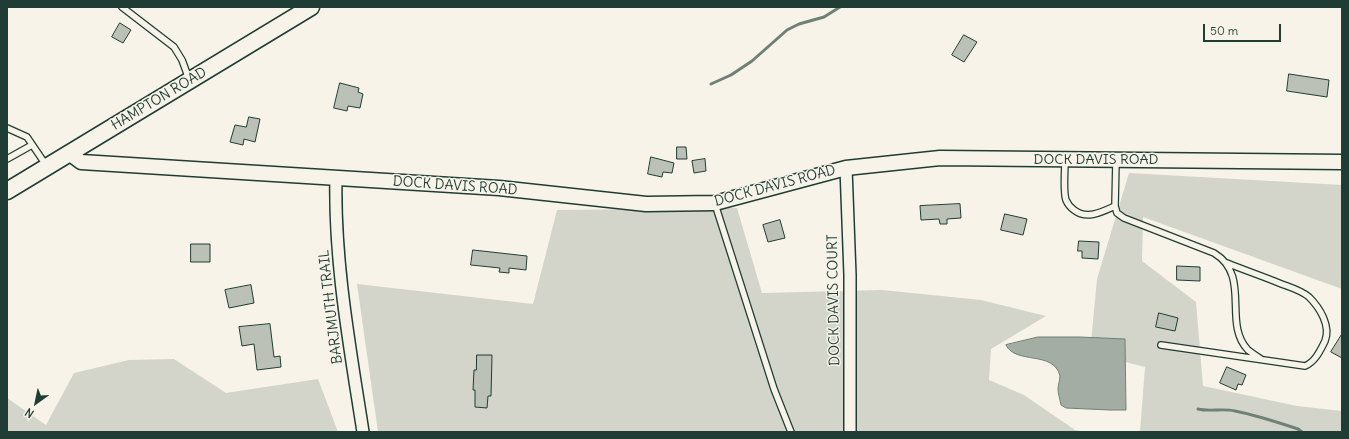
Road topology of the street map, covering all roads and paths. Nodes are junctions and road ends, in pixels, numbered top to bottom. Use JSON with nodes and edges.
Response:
{"nodes":[{"id":1,"x":122,"y":7,"type":"edge"},
{"id":2,"x":311,"y":7,"type":"edge"},
{"id":3,"x":190,"y":81,"type":"junction"},
{"id":4,"x":7,"y":128,"type":"edge"},
{"id":5,"x":32,"y":145,"type":"junction"},
{"id":6,"x":68,"y":153,"type":"junction"},
{"id":7,"x":7,"y":159,"type":"edge"},
{"id":8,"x":1065,"y":160,"type":"junction"},
{"id":9,"x":1116,"y":160,"type":"junction"},
{"id":10,"x":1342,"y":162,"type":"edge"},
{"id":11,"x":47,"y":167,"type":"junction"},
{"id":12,"x":846,"y":168,"type":"junction"},
{"id":13,"x":336,"y":177,"type":"junction"},
{"id":14,"x":7,"y":191,"type":"edge"},
{"id":15,"x":715,"y":203,"type":"junction"},
{"id":16,"x":1115,"y":206,"type":"junction"},
{"id":17,"x":1227,"y":264,"type":"junction"},
{"id":18,"x":1161,"y":345,"type":"dead end"},
{"id":19,"x":1263,"y":360,"type":"junction"},
{"id":20,"x":363,"y":432,"type":"edge"},
{"id":21,"x":791,"y":432,"type":"edge"},
{"id":22,"x":850,"y":432,"type":"edge"}],
"edges":[{"from":1,"to":3,"type":"lane"},
{"from":2,"to":3,"type":"main road","name":"HAMPTON ROAD"},
{"from":3,"to":6,"type":"main road","name":"HAMPTON ROAD"},
{"from":4,"to":5,"type":"lane"},
{"from":5,"to":7,"type":"lane"},
{"from":5,"to":11,"type":"lane"},
{"from":6,"to":11,"type":"main road","name":"HAMPTON ROAD"},
{"from":6,"to":13,"type":"street","name":"DOCK DAVIS ROAD"},
{"from":8,"to":9,"type":"street","name":"DOCK DAVIS ROAD"},
{"from":8,"to":12,"type":"street","name":"DOCK DAVIS ROAD"},
{"from":8,"to":16,"type":"lane"},
{"from":9,"to":10,"type":"street","name":"DOCK DAVIS ROAD"},
{"from":9,"to":16,"type":"lane"},
{"from":11,"to":14,"type":"main road","name":"HAMPTON ROAD"},
{"from":12,"to":15,"type":"street","name":"DOCK DAVIS ROAD"},
{"from":12,"to":22,"type":"street","name":"DOCK DAVIS COURT"},
{"from":13,"to":15,"type":"street","name":"DOCK DAVIS ROAD"},
{"from":13,"to":20,"type":"street","name":"BARJMUTH TRAIL"},
{"from":15,"to":21,"type":"lane"},
{"from":16,"to":17,"type":"lane"},
{"from":17,"to":19,"type":"lane"},
{"from":17,"to":19,"type":"lane"},
{"from":18,"to":19,"type":"lane"}]}
